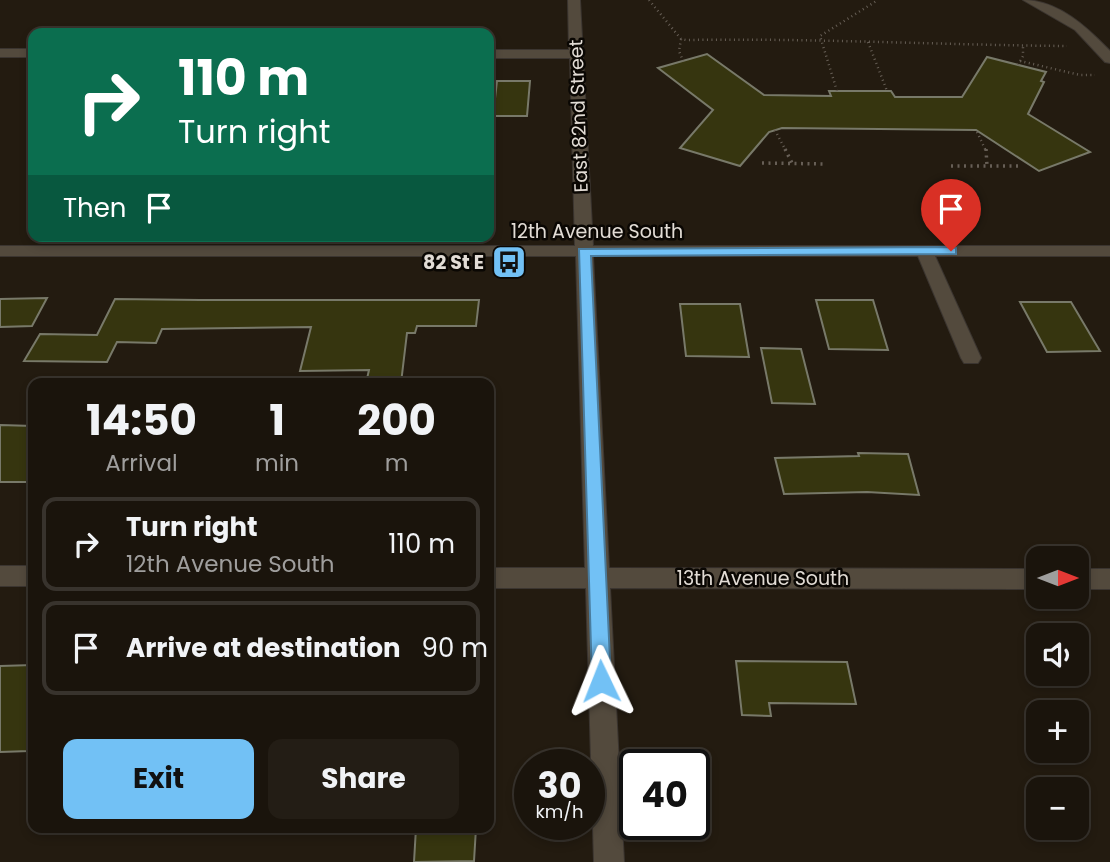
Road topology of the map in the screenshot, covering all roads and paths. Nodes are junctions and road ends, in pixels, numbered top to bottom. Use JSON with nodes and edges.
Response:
{"nodes":[{"id":1,"x":574,"y":0,"type":"edge"},
{"id":2,"x":649,"y":0,"type":"edge"},
{"id":3,"x":878,"y":0,"type":"edge"},
{"id":4,"x":1029,"y":0,"type":"edge"},
{"id":5,"x":681,"y":39,"type":"junction"},
{"id":6,"x":821,"y":41,"type":"junction"},
{"id":7,"x":868,"y":42,"type":"junction"},
{"id":8,"x":1072,"y":46,"type":"dead end"},
{"id":9,"x":1023,"y":47,"type":"junction"},
{"id":10,"x":0,"y":53,"type":"edge"},
{"id":11,"x":28,"y":53,"type":"edge"},
{"id":12,"x":494,"y":54,"type":"edge"},
{"id":13,"x":576,"y":54,"type":"junction"},
{"id":14,"x":1110,"y":59,"type":"edge"},
{"id":15,"x":682,"y":61,"type":"dead end"},
{"id":16,"x":1100,"y":75,"type":"dead end"},
{"id":17,"x":837,"y":91,"type":"dead end"},
{"id":18,"x":887,"y":91,"type":"dead end"},
{"id":19,"x":775,"y":130,"type":"dead end"},
{"id":20,"x":977,"y":132,"type":"dead end"},
{"id":21,"x":762,"y":163,"type":"dead end"},
{"id":22,"x":792,"y":163,"type":"junction"},
{"id":23,"x":827,"y":164,"type":"dead end"},
{"id":24,"x":951,"y":166,"type":"dead end"},
{"id":25,"x":987,"y":166,"type":"junction"},
{"id":26,"x":1018,"y":166,"type":"dead end"},
{"id":27,"x":0,"y":251,"type":"edge"},
{"id":28,"x":925,"y":251,"type":"junction"},
{"id":29,"x":1110,"y":251,"type":"edge"},
{"id":30,"x":584,"y":252,"type":"junction"},
{"id":31,"x":971,"y":358,"type":"dead end"},
{"id":32,"x":0,"y":576,"type":"edge"},
{"id":33,"x":28,"y":576,"type":"edge"},
{"id":34,"x":494,"y":578,"type":"edge"},
{"id":35,"x":597,"y":578,"type":"junction"},
{"id":36,"x":1026,"y":579,"type":"edge"},
{"id":37,"x":1089,"y":579,"type":"edge"},
{"id":38,"x":1110,"y":579,"type":"edge"},
{"id":39,"x":609,"y":862,"type":"edge"}],
"edges":[{"from":1,"to":13,"type":"street","name":"East 82nd Street"},
{"from":2,"to":5,"type":"path"},
{"from":3,"to":6,"type":"path"},
{"from":4,"to":14,"type":"street"},
{"from":5,"to":6,"type":"path"},
{"from":5,"to":15,"type":"path"},
{"from":6,"to":7,"type":"path"},
{"from":6,"to":17,"type":"path"},
{"from":7,"to":9,"type":"path"},
{"from":7,"to":18,"type":"path"},
{"from":8,"to":9,"type":"path"},
{"from":9,"to":16,"type":"path"},
{"from":10,"to":11,"type":"street"},
{"from":12,"to":13,"type":"street"},
{"from":13,"to":30,"type":"street","name":"East 82nd Street"},
{"from":19,"to":22,"type":"path"},
{"from":20,"to":25,"type":"path"},
{"from":21,"to":22,"type":"path"},
{"from":22,"to":23,"type":"path"},
{"from":24,"to":25,"type":"path"},
{"from":25,"to":26,"type":"path"},
{"from":27,"to":30,"type":"street","name":"12th Avenue South"},
{"from":28,"to":29,"type":"street","name":"12th Avenue South"},
{"from":28,"to":30,"type":"street","name":"12th Avenue South"},
{"from":28,"to":31,"type":"street"},
{"from":30,"to":35,"type":"street","name":"East 82nd Street"},
{"from":32,"to":33,"type":"street"},
{"from":34,"to":35,"type":"street","name":"13th Avenue South"},
{"from":35,"to":36,"type":"street","name":"13th Avenue South"},
{"from":35,"to":39,"type":"street","name":"East 82nd Street"},
{"from":37,"to":38,"type":"street"}]}
